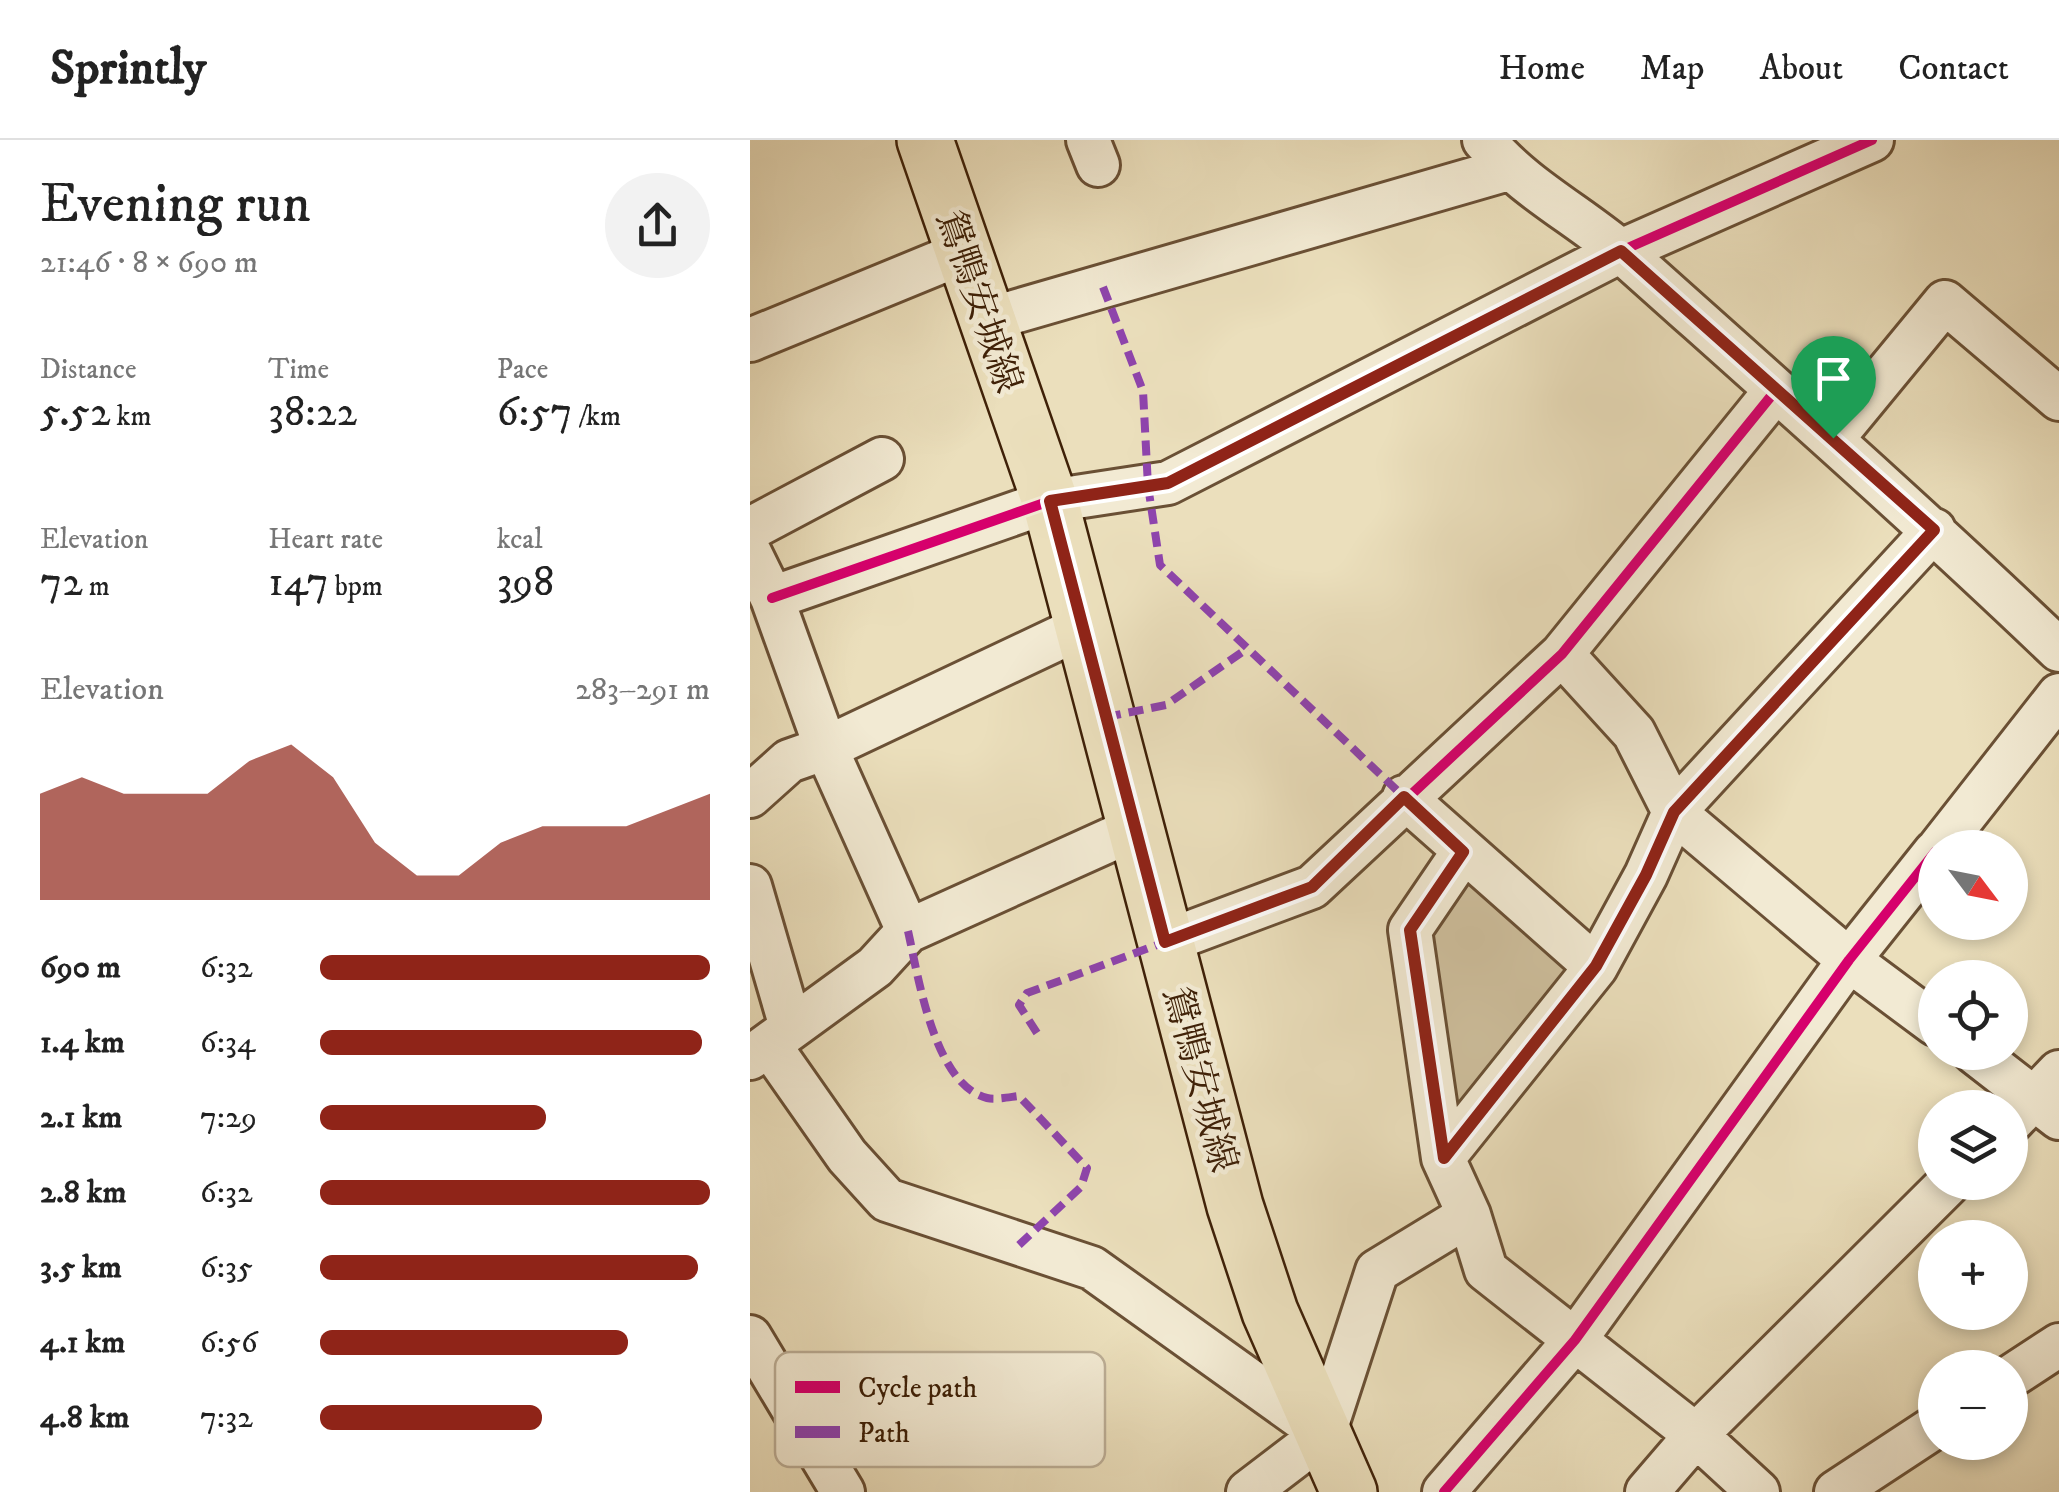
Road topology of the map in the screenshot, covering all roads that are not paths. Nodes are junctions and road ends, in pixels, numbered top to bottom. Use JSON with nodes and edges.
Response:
{"nodes":[{"id":1,"x":925,"y":140,"type":"edge"},
{"id":2,"x":1872,"y":140,"type":"edge"},
{"id":3,"x":1496,"y":155,"type":"edge"},
{"id":4,"x":1621,"y":251,"type":"junction"},
{"id":5,"x":962,"y":253,"type":"junction"},
{"id":6,"x":986,"y":320,"type":"junction"},
{"id":7,"x":750,"y":340,"type":"edge"},
{"id":8,"x":1776,"y":390,"type":"junction"},
{"id":9,"x":2059,"y":399,"type":"edge"},
{"id":10,"x":1833,"y":438,"type":"junction"},
{"id":11,"x":882,"y":460,"type":"dead end"},
{"id":12,"x":1050,"y":501,"type":"junction"},
{"id":13,"x":750,"y":529,"type":"edge"},
{"id":14,"x":1934,"y":530,"type":"junction"},
{"id":15,"x":750,"y":552,"type":"edge"},
{"id":16,"x":772,"y":598,"type":"junction"},
{"id":17,"x":1082,"y":627,"type":"junction"},
{"id":18,"x":2059,"y":650,"type":"edge"},
{"id":19,"x":1562,"y":654,"type":"junction"},
{"id":20,"x":2059,"y":695,"type":"edge"},
{"id":21,"x":826,"y":748,"type":"junction"},
{"id":22,"x":750,"y":796,"type":"edge"},
{"id":23,"x":1404,"y":797,"type":"junction"},
{"id":24,"x":1674,"y":812,"type":"junction"},
{"id":25,"x":1134,"y":829,"type":"junction"},
{"id":26,"x":1953,"y":830,"type":"edge"},
{"id":27,"x":1463,"y":852,"type":"junction"},
{"id":28,"x":1918,"y":874,"type":"edge"},
{"id":29,"x":750,"y":886,"type":"edge"},
{"id":30,"x":908,"y":931,"type":"junction"},
{"id":31,"x":1165,"y":942,"type":"junction"},
{"id":32,"x":1850,"y":960,"type":"junction"},
{"id":33,"x":1596,"y":966,"type":"junction"},
{"id":34,"x":1918,"y":1011,"type":"edge"},
{"id":35,"x":771,"y":1044,"type":"edge"},
{"id":36,"x":1998,"y":1070,"type":"edge"},
{"id":37,"x":2041,"y":1103,"type":"edge"},
{"id":38,"x":1444,"y":1158,"type":"junction"},
{"id":39,"x":1932,"y":1200,"type":"edge"},
{"id":40,"x":1469,"y":1215,"type":"junction"},
{"id":41,"x":750,"y":1336,"type":"edge"},
{"id":42,"x":1575,"y":1340,"type":"junction"},
{"id":43,"x":2059,"y":1345,"type":"edge"},
{"id":44,"x":2028,"y":1365,"type":"edge"},
{"id":45,"x":775,"y":1378,"type":"edge"},
{"id":46,"x":1324,"y":1434,"type":"junction"},
{"id":47,"x":1696,"y":1435,"type":"junction"},
{"id":48,"x":1918,"y":1438,"type":"edge"},
{"id":49,"x":828,"y":1467,"type":"edge"},
{"id":50,"x":843,"y":1492,"type":"edge"},
{"id":51,"x":1248,"y":1492,"type":"edge"},
{"id":52,"x":1349,"y":1492,"type":"edge"},
{"id":53,"x":1444,"y":1492,"type":"edge"},
{"id":54,"x":1647,"y":1492,"type":"edge"},
{"id":55,"x":1758,"y":1492,"type":"edge"},
{"id":56,"x":1836,"y":1492,"type":"edge"}],
"edges":[{"from":1,"to":5,"type":"main road","name":"鴛鴨安城線"},
{"from":2,"to":4,"type":"street"},
{"from":3,"to":4,"type":"street"},
{"from":3,"to":6,"type":"street"},
{"from":4,"to":8,"type":"street"},
{"from":4,"to":12,"type":"street"},
{"from":5,"to":6,"type":"main road","name":"鴛鴨安城線"},
{"from":5,"to":7,"type":"street"},
{"from":6,"to":12,"type":"main road","name":"鴛鴨安城線"},
{"from":8,"to":10,"type":"street"},
{"from":8,"to":19,"type":"street"},
{"from":9,"to":10,"type":"street"},
{"from":10,"to":14,"type":"street"},
{"from":11,"to":13,"type":"street"},
{"from":12,"to":16,"type":"street"},
{"from":12,"to":17,"type":"main road","name":"鴛鴨安城線"},
{"from":14,"to":18,"type":"street"},
{"from":14,"to":24,"type":"street"},
{"from":15,"to":16,"type":"street"},
{"from":16,"to":21,"type":"street"},
{"from":17,"to":21,"type":"street"},
{"from":17,"to":25,"type":"main road","name":"鴛鴨安城線"},
{"from":19,"to":23,"type":"street"},
{"from":19,"to":24,"type":"street"},
{"from":20,"to":26,"type":"street"},
{"from":21,"to":22,"type":"street"},
{"from":21,"to":30,"type":"street"},
{"from":23,"to":27,"type":"street"},
{"from":23,"to":31,"type":"street"},
{"from":24,"to":32,"type":"street"},
{"from":24,"to":33,"type":"street"},
{"from":25,"to":30,"type":"street"},
{"from":25,"to":31,"type":"main road","name":"鴛鴨安城線"},
{"from":27,"to":33,"type":"street"},
{"from":27,"to":38,"type":"street"},
{"from":28,"to":32,"type":"street"},
{"from":29,"to":35,"type":"street"},
{"from":30,"to":35,"type":"street"},
{"from":31,"to":46,"type":"main road","name":"鴛鴨安城線"},
{"from":32,"to":34,"type":"street"},
{"from":32,"to":42,"type":"street"},
{"from":33,"to":38,"type":"street"},
{"from":35,"to":46,"type":"street"},
{"from":36,"to":37,"type":"street"},
{"from":38,"to":40,"type":"street"},
{"from":39,"to":47,"type":"street"},
{"from":40,"to":42,"type":"street"},
{"from":40,"to":46,"type":"street"},
{"from":41,"to":45,"type":"street"},
{"from":42,"to":47,"type":"street"},
{"from":42,"to":53,"type":"street"},
{"from":43,"to":44,"type":"street"},
{"from":46,"to":51,"type":"street"},
{"from":46,"to":52,"type":"main road","name":"鴛鴨安城線"},
{"from":47,"to":54,"type":"street"},
{"from":47,"to":55,"type":"street"},
{"from":48,"to":56,"type":"street"},
{"from":49,"to":50,"type":"street"}]}
